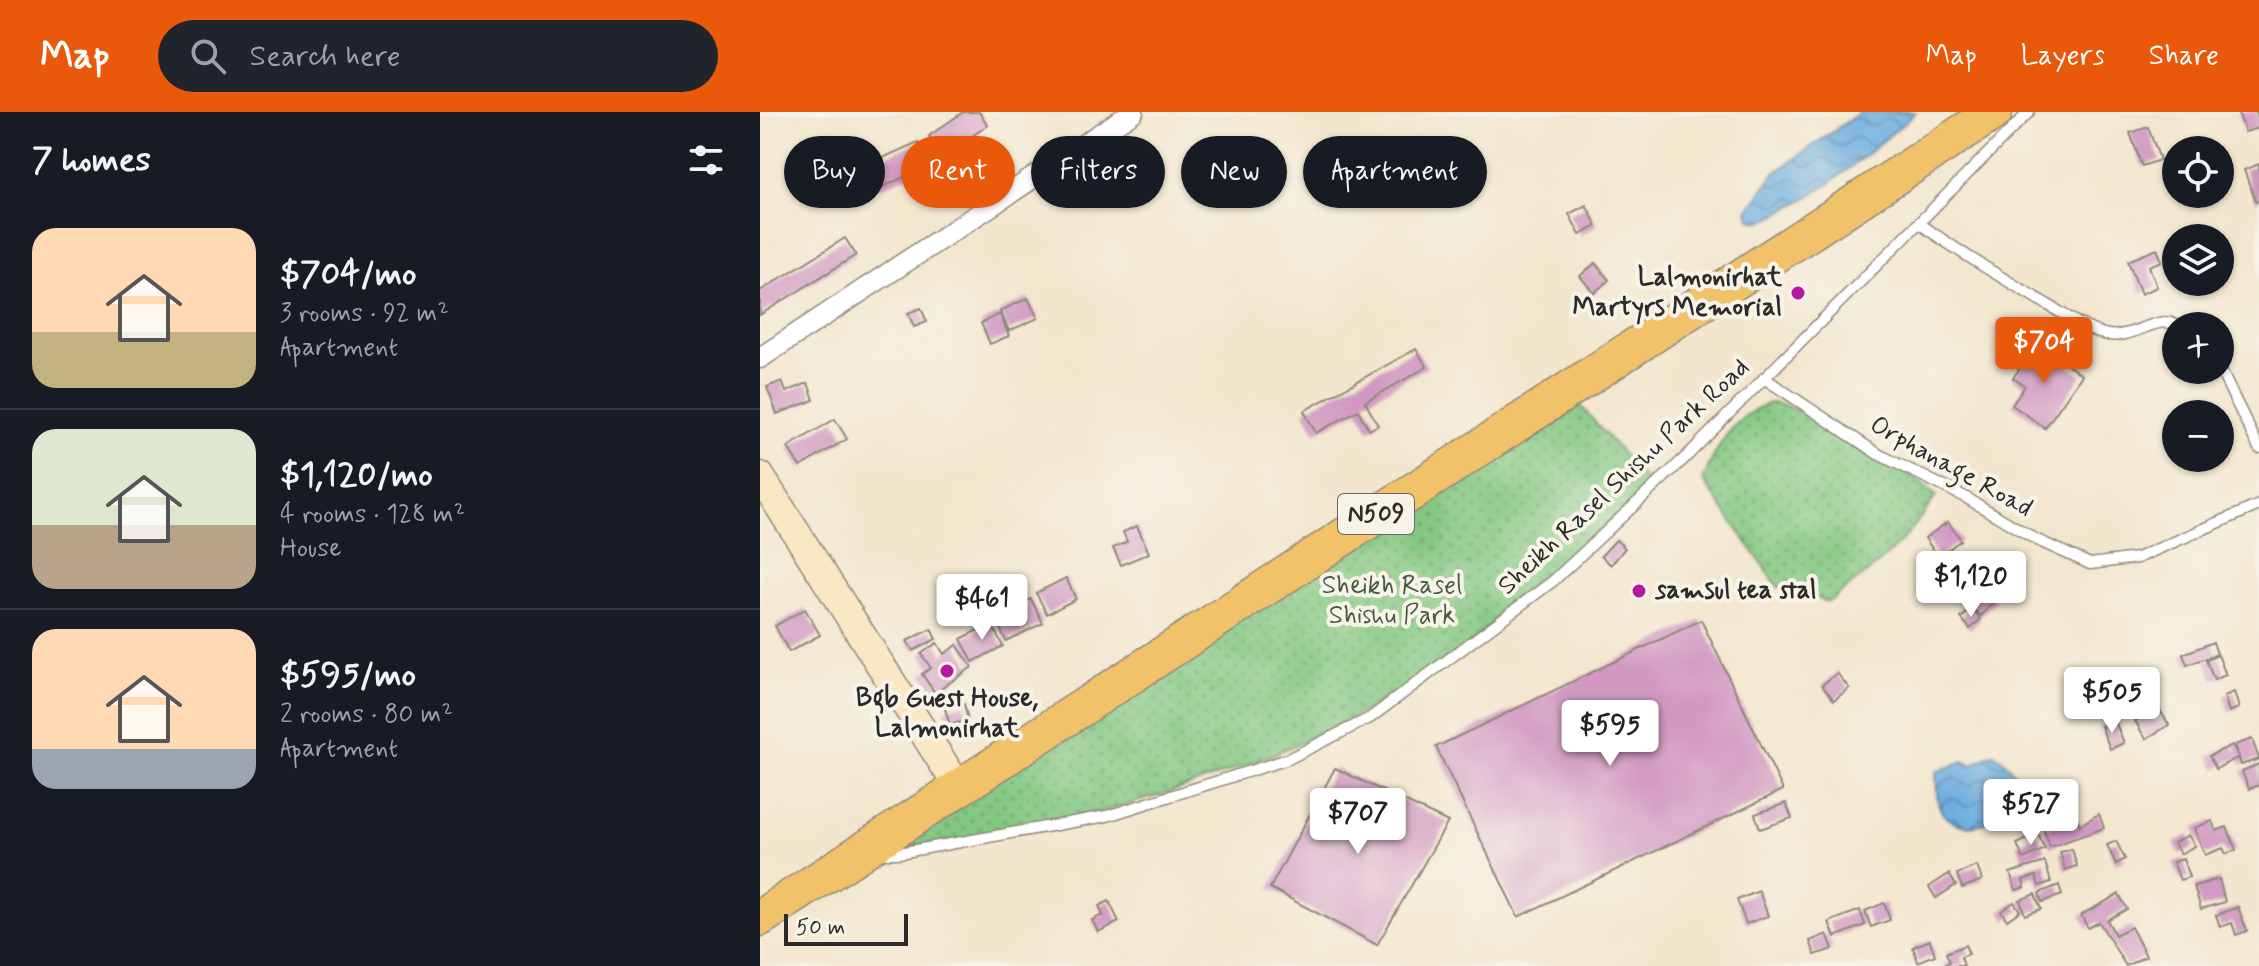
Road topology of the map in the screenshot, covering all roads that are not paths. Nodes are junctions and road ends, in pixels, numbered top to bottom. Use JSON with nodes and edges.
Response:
{"nodes":[{"id":1,"x":1133,"y":112,"type":"edge"},
{"id":2,"x":1994,"y":112,"type":"edge"},
{"id":3,"x":2029,"y":112,"type":"edge"},
{"id":4,"x":1919,"y":223,"type":"junction"},
{"id":5,"x":2162,"y":322,"type":"edge"},
{"id":6,"x":760,"y":358,"type":"edge"},
{"id":7,"x":1764,"y":378,"type":"junction"},
{"id":8,"x":2227,"y":384,"type":"edge"},
{"id":9,"x":2259,"y":448,"type":"edge"},
{"id":10,"x":760,"y":476,"type":"edge"},
{"id":11,"x":2259,"y":505,"type":"edge"},
{"id":12,"x":959,"y":788,"type":"junction"},
{"id":13,"x":861,"y":852,"type":"junction"},
{"id":14,"x":760,"y":918,"type":"edge"}],
"edges":[{"from":1,"to":6,"type":"street"},
{"from":2,"to":12,"type":"highway","number":"N509"},
{"from":3,"to":4,"type":"lane","name":"Sheikh Rasel Shishu Park Road"},
{"from":4,"to":5,"type":"lane"},
{"from":4,"to":7,"type":"lane","name":"Sheikh Rasel Shishu Park Road"},
{"from":7,"to":11,"type":"lane","name":"Orphanage Road"},
{"from":7,"to":13,"type":"lane","name":"Sheikh Rasel Shishu Park Road"},
{"from":8,"to":9,"type":"lane"},
{"from":10,"to":12,"type":"street"},
{"from":12,"to":13,"type":"highway","number":"N509"},
{"from":13,"to":14,"type":"highway","number":"N509"}]}
